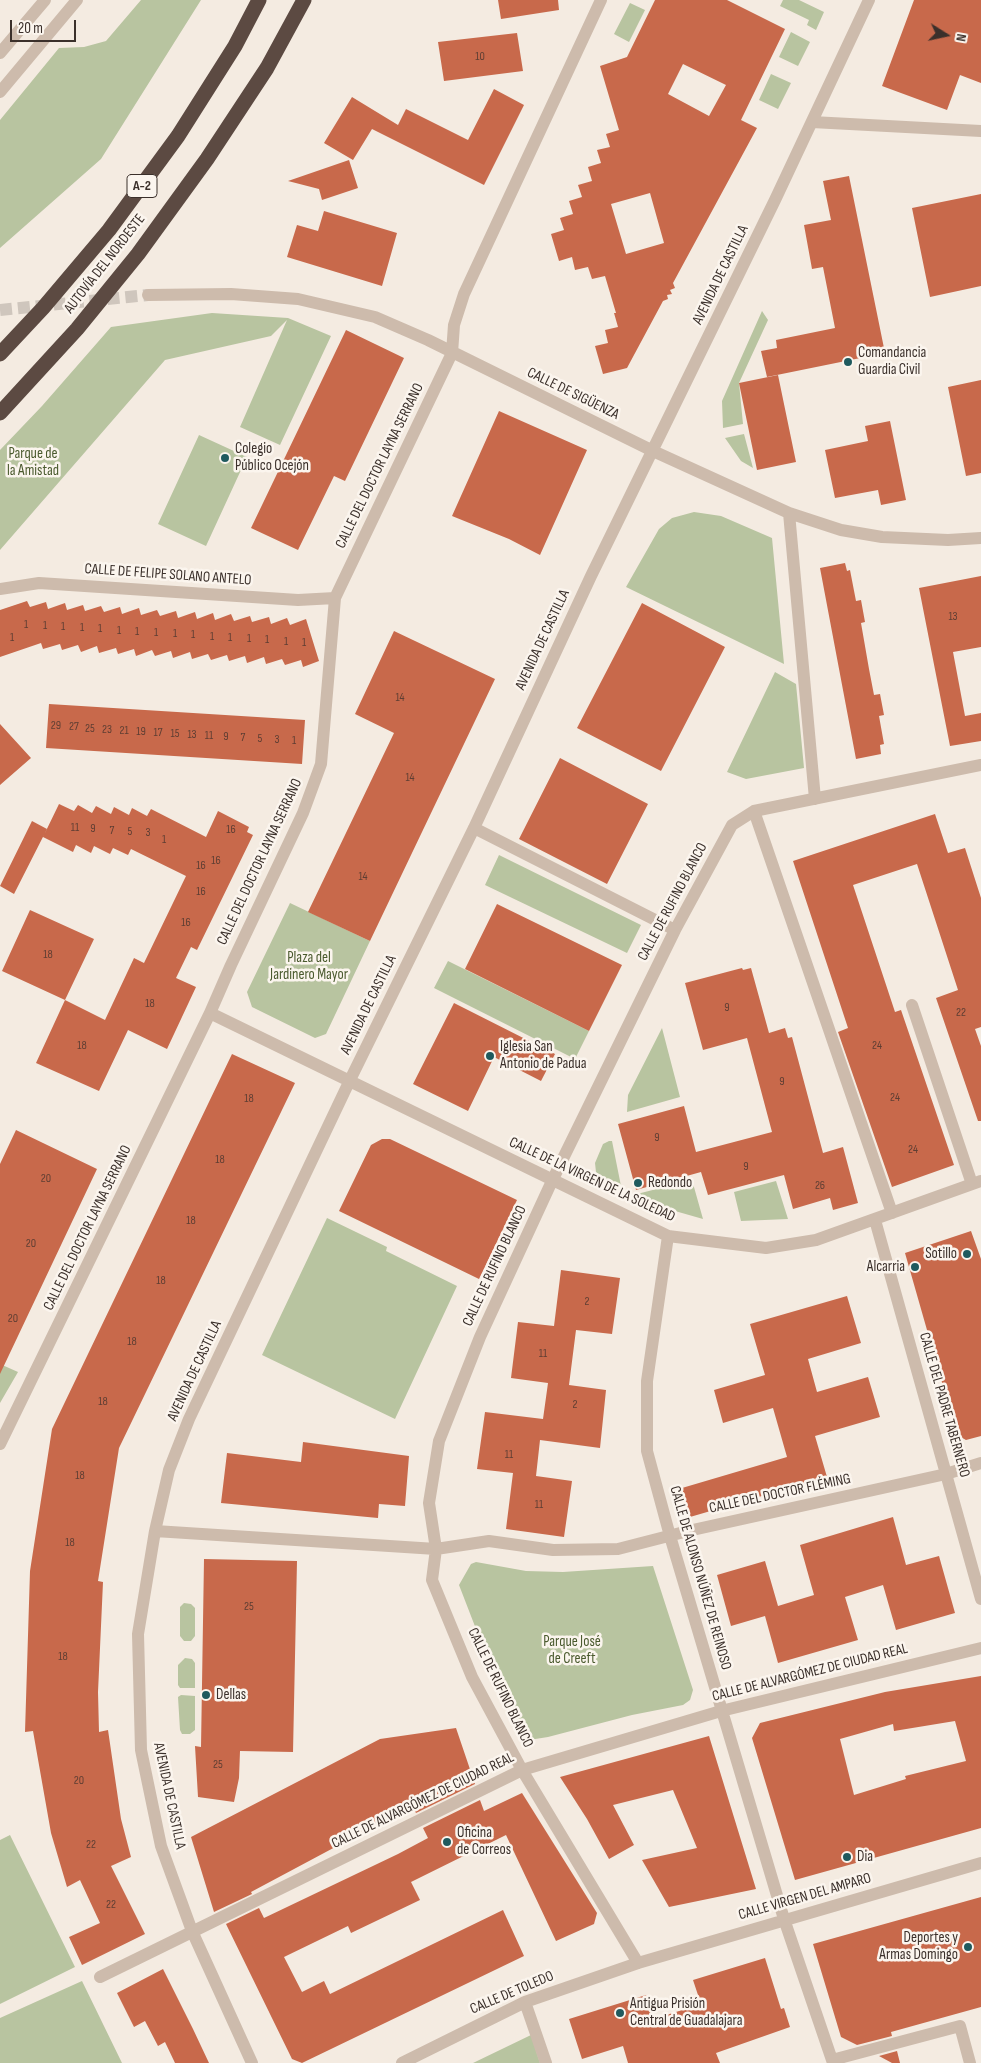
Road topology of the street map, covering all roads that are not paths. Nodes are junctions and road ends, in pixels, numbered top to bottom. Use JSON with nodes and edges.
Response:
{"nodes":[{"id":1,"x":45,"y":0,"type":"edge"},
{"id":2,"x":77,"y":0,"type":"edge"},
{"id":3,"x":259,"y":0,"type":"edge"},
{"id":4,"x":304,"y":0,"type":"edge"},
{"id":5,"x":601,"y":0,"type":"edge"},
{"id":6,"x":868,"y":0,"type":"edge"},
{"id":7,"x":0,"y":53,"type":"edge"},
{"id":8,"x":0,"y":92,"type":"edge"},
{"id":9,"x":812,"y":122,"type":"junction"},
{"id":10,"x":981,"y":131,"type":"edge"},
{"id":11,"x":148,"y":295,"type":"tunnel mouth"},
{"id":12,"x":452,"y":353,"type":"junction"},
{"id":13,"x":0,"y":354,"type":"edge"},
{"id":14,"x":0,"y":413,"type":"edge"},
{"id":15,"x":653,"y":451,"type":"junction"},
{"id":16,"x":790,"y":512,"type":"junction"},
{"id":17,"x":981,"y":538,"type":"edge"},
{"id":18,"x":0,"y":589,"type":"edge"},
{"id":19,"x":335,"y":598,"type":"junction"},
{"id":20,"x":981,"y":765,"type":"edge"},
{"id":21,"x":815,"y":799,"type":"junction"},
{"id":22,"x":754,"y":811,"type":"junction"},
{"id":23,"x":474,"y":828,"type":"junction"},
{"id":24,"x":675,"y":930,"type":"junction"},
{"id":25,"x":912,"y":1005,"type":"dead end"},
{"id":26,"x":210,"y":1014,"type":"junction"},
{"id":27,"x":350,"y":1080,"type":"junction"},
{"id":28,"x":552,"y":1181,"type":"junction"},
{"id":29,"x":976,"y":1182,"type":"edge"},
{"id":30,"x":892,"y":1213,"type":"junction"},
{"id":31,"x":875,"y":1220,"type":"junction"},
{"id":32,"x":668,"y":1236,"type":"junction"},
{"id":33,"x":0,"y":1444,"type":"edge"},
{"id":34,"x":981,"y":1463,"type":"edge"},
{"id":35,"x":946,"y":1474,"type":"junction"},
{"id":36,"x":155,"y":1531,"type":"junction"},
{"id":37,"x":670,"y":1536,"type":"junction"},
{"id":38,"x":436,"y":1549,"type":"junction"},
{"id":39,"x":981,"y":1599,"type":"edge"},
{"id":40,"x":981,"y":1648,"type":"edge"},
{"id":41,"x":721,"y":1711,"type":"junction"},
{"id":42,"x":522,"y":1770,"type":"junction"},
{"id":43,"x":981,"y":1863,"type":"edge"},
{"id":44,"x":784,"y":1919,"type":"junction"},
{"id":45,"x":192,"y":1931,"type":"junction"},
{"id":46,"x":638,"y":1963,"type":"junction"},
{"id":47,"x":100,"y":1976,"type":"dead end"},
{"id":48,"x":525,"y":2002,"type":"junction"},
{"id":49,"x":833,"y":2061,"type":"edge"},
{"id":50,"x":252,"y":2063,"type":"edge"},
{"id":51,"x":402,"y":2063,"type":"edge"},
{"id":52,"x":546,"y":2063,"type":"edge"},
{"id":53,"x":970,"y":2063,"type":"edge"}],
"edges":[{"from":1,"to":7,"type":"street"},
{"from":2,"to":8,"type":"street"},
{"from":3,"to":13,"type":"highway","name":"AUTOVÍA DEL NORDESTE","number":"A-2"},
{"from":4,"to":14,"type":"highway","name":"AUTOVÍA DEL NORDESTE","number":"A-2"},
{"from":5,"to":12,"type":"street","name":"CALLE DEL DOCTOR LAYNA SERRANO"},
{"from":6,"to":9,"type":"street","name":"AVENIDA DE CASTILLA"},
{"from":9,"to":10,"type":"street"},
{"from":9,"to":15,"type":"street","name":"AVENIDA DE CASTILLA"},
{"from":11,"to":12,"type":"street","name":"CALLE DE SIGÜENZA"},
{"from":12,"to":15,"type":"street","name":"CALLE DE SIGÜENZA"},
{"from":12,"to":19,"type":"street","name":"CALLE DEL DOCTOR LAYNA SERRANO"},
{"from":15,"to":16,"type":"street","name":"CALLE DE SIGÜENZA"},
{"from":15,"to":23,"type":"street","name":"AVENIDA DE CASTILLA"},
{"from":16,"to":17,"type":"street","name":"CALLE DE SIGÜENZA"},
{"from":16,"to":21,"type":"street"},
{"from":18,"to":19,"type":"street","name":"CALLE DE FELIPE SOLANO ANTELO"},
{"from":19,"to":26,"type":"street","name":"CALLE DEL DOCTOR LAYNA SERRANO"},
{"from":20,"to":21,"type":"street","name":"CALLE DE RUFINO BLANCO"},
{"from":21,"to":22,"type":"street","name":"CALLE DE RUFINO BLANCO"},
{"from":22,"to":24,"type":"street","name":"CALLE DE RUFINO BLANCO"},
{"from":22,"to":30,"type":"street"},
{"from":23,"to":24,"type":"street"},
{"from":23,"to":27,"type":"street","name":"AVENIDA DE CASTILLA"},
{"from":24,"to":28,"type":"street","name":"CALLE DE RUFINO BLANCO"},
{"from":25,"to":29,"type":"street"},
{"from":26,"to":27,"type":"street","name":"CALLE DE LA VIRGEN DE LA SOLEDAD"},
{"from":26,"to":33,"type":"street","name":"CALLE DEL DOCTOR LAYNA SERRANO"},
{"from":27,"to":28,"type":"street","name":"CALLE DE LA VIRGEN DE LA SOLEDAD"},
{"from":27,"to":36,"type":"street","name":"AVENIDA DE CASTILLA"},
{"from":28,"to":32,"type":"street","name":"CALLE DE LA VIRGEN DE LA SOLEDAD"},
{"from":28,"to":38,"type":"street","name":"CALLE DE RUFINO BLANCO"},
{"from":29,"to":30,"type":"street","name":"CALLE DE LA VIRGEN DE LA SOLEDAD"},
{"from":30,"to":31,"type":"street","name":"CALLE DE LA VIRGEN DE LA SOLEDAD"},
{"from":31,"to":32,"type":"street","name":"CALLE DE LA VIRGEN DE LA SOLEDAD"},
{"from":31,"to":35,"type":"street","name":"CALLE DEL PADRE TABERNERO"},
{"from":32,"to":37,"type":"street","name":"CALLE DE ALONSO NÚÑEZ DE REINOSO"},
{"from":34,"to":35,"type":"street","name":"CALLE DEL DOCTOR FLÉMING"},
{"from":35,"to":37,"type":"street","name":"CALLE DEL DOCTOR FLÉMING"},
{"from":35,"to":39,"type":"street","name":"CALLE DEL PADRE TABERNERO"},
{"from":36,"to":38,"type":"street","name":"CALLE DEL DOCTOR FLÉMING"},
{"from":36,"to":45,"type":"street","name":"AVENIDA DE CASTILLA"},
{"from":37,"to":38,"type":"street","name":"CALLE DEL DOCTOR FLÉMING"},
{"from":37,"to":41,"type":"street","name":"CALLE DE ALONSO NÚÑEZ DE REINOSO"},
{"from":38,"to":42,"type":"street","name":"CALLE DE RUFINO BLANCO"},
{"from":40,"to":41,"type":"street","name":"CALLE DE ALVARGÓMEZ DE CIUDAD REAL"},
{"from":41,"to":42,"type":"street","name":"CALLE DE ALVARGÓMEZ DE CIUDAD REAL"},
{"from":41,"to":44,"type":"street","name":"CALLE DE ALONSO NÚÑEZ DE REINOSO"},
{"from":42,"to":45,"type":"street","name":"CALLE DE ALVARGÓMEZ DE CIUDAD REAL"},
{"from":42,"to":46,"type":"street","name":"CALLE DE RUFINO BLANCO"},
{"from":43,"to":44,"type":"street","name":"CALLE VIRGEN DEL AMPARO"},
{"from":44,"to":46,"type":"street","name":"CALLE VIRGEN DEL AMPARO"},
{"from":44,"to":49,"type":"street","name":"CALLE DE ALONSO NÚÑEZ DE REINOSO"},
{"from":45,"to":47,"type":"street","name":"CALLE DE ALVARGÓMEZ DE CIUDAD REAL"},
{"from":45,"to":50,"type":"street","name":"AVENIDA DE CASTILLA"},
{"from":46,"to":48,"type":"street","name":"CALLE DE TOLEDO"},
{"from":48,"to":51,"type":"street","name":"CALLE DE TOLEDO"},
{"from":48,"to":52,"type":"street"},
{"from":49,"to":53,"type":"street"}]}
